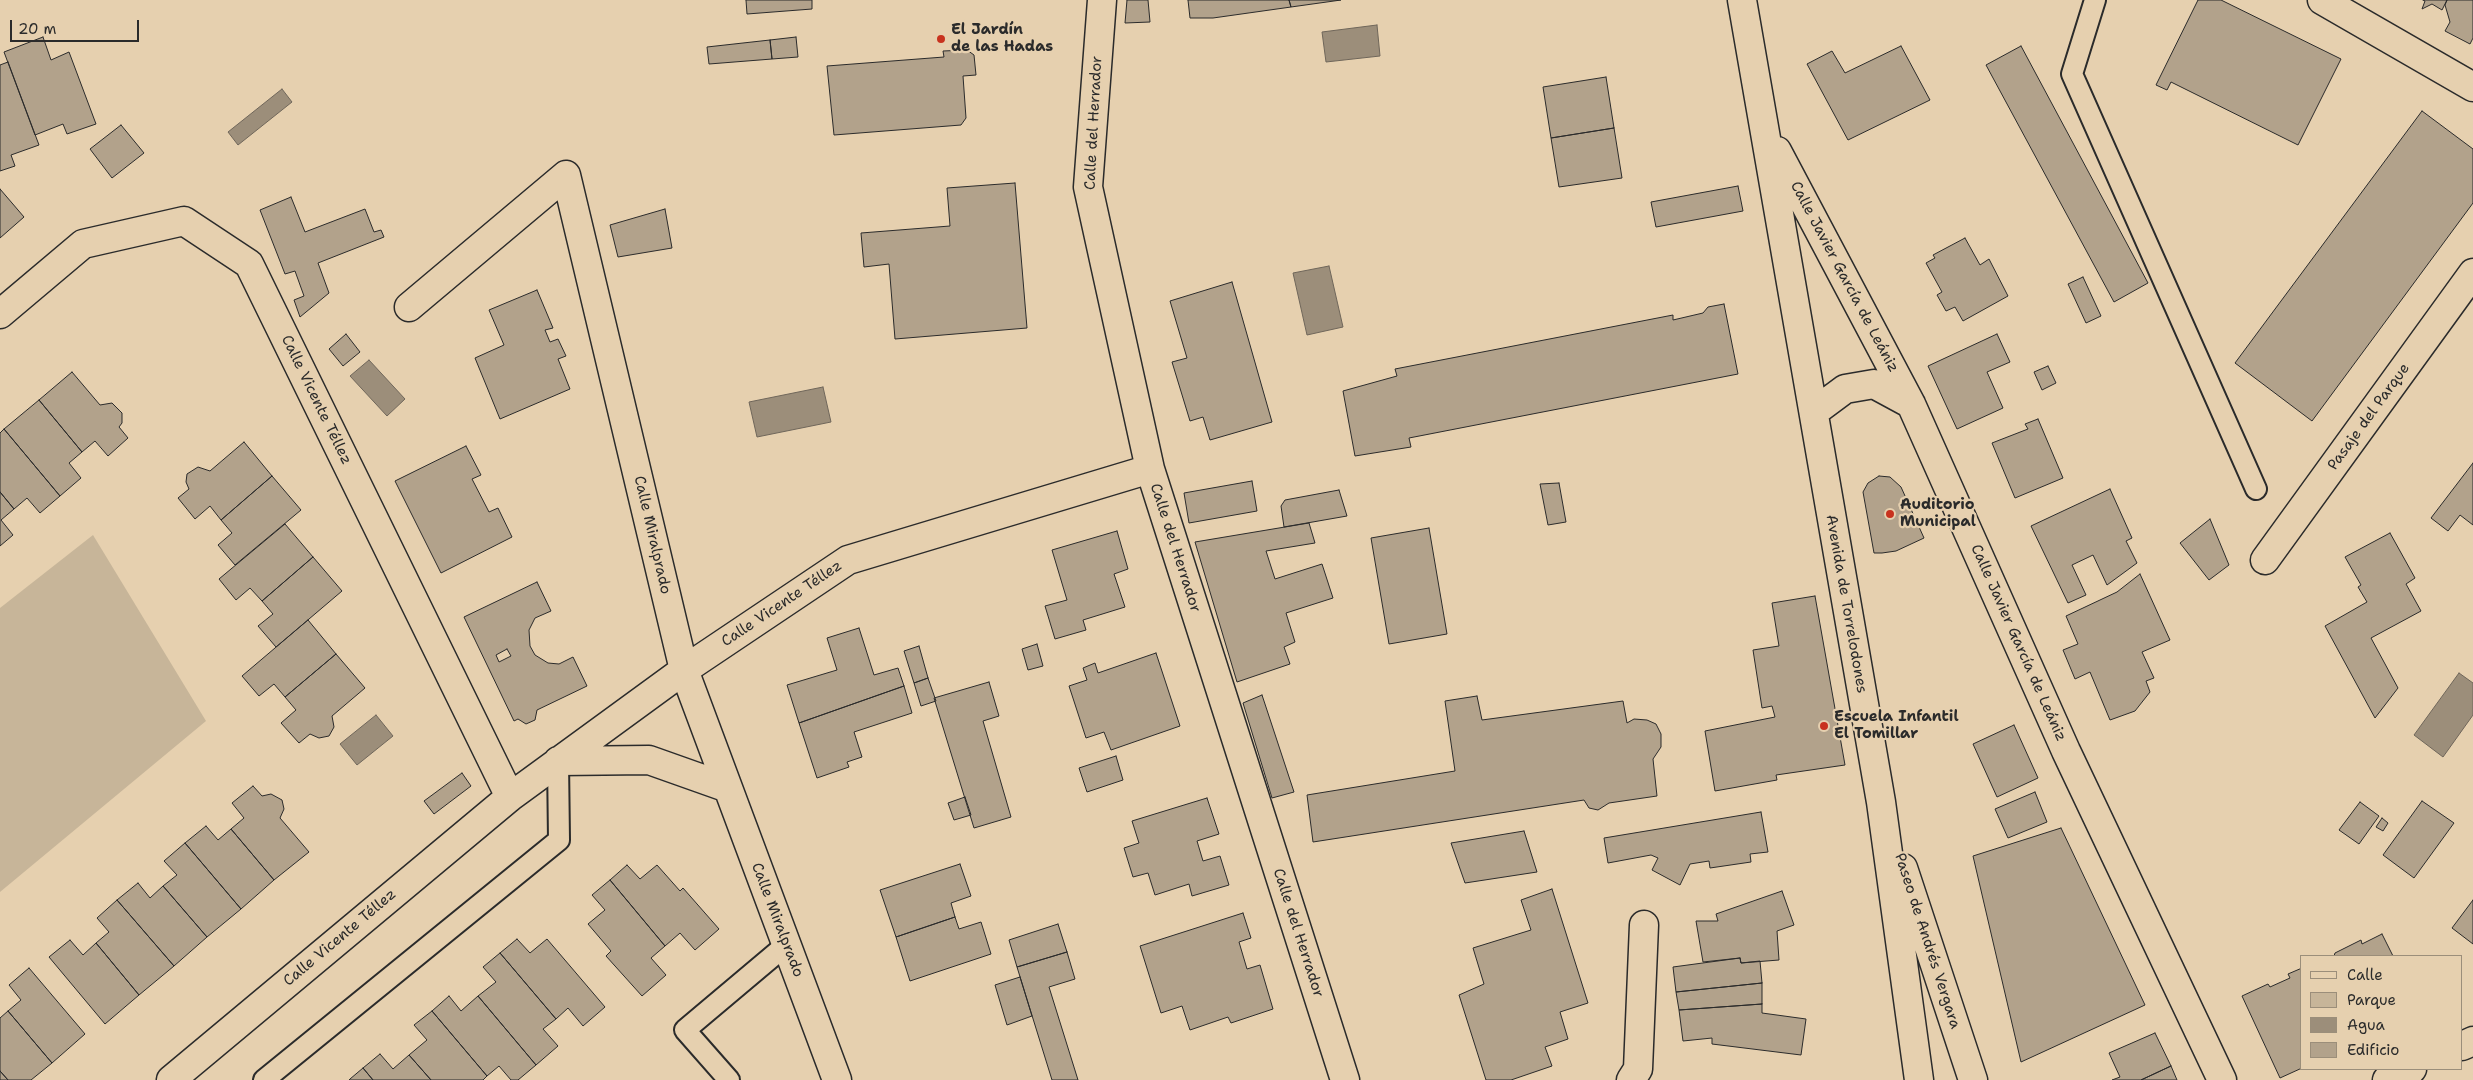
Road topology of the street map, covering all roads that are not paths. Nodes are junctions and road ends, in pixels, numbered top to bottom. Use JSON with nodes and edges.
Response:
{"nodes":[{"id":1,"x":1102,"y":0,"type":"edge"},
{"id":2,"x":1742,"y":0,"type":"edge"},
{"id":3,"x":2095,"y":0,"type":"edge"},
{"id":4,"x":2322,"y":0,"type":"edge"},
{"id":5,"x":2473,"y":87,"type":"edge"},
{"id":6,"x":1766,"y":129,"type":"junction"},
{"id":7,"x":2473,"y":273,"type":"edge"},
{"id":8,"x":409,"y":307,"type":"dead end"},
{"id":9,"x":0,"y":314,"type":"edge"},
{"id":10,"x":1911,"y":404,"type":"junction"},
{"id":11,"x":1814,"y":412,"type":"junction"},
{"id":12,"x":1150,"y":469,"type":"junction"},
{"id":13,"x":2256,"y":489,"type":"dead end"},
{"id":14,"x":2265,"y":560,"type":"dead end"},
{"id":15,"x":684,"y":670,"type":"junction"},
{"id":16,"x":558,"y":761,"type":"junction"},
{"id":17,"x":728,"y":788,"type":"junction"},
{"id":18,"x":510,"y":797,"type":"junction"},
{"id":19,"x":1881,"y":802,"type":"junction"},
{"id":20,"x":1644,"y":925,"type":"dead end"},
{"id":21,"x":786,"y":945,"type":"junction"},
{"id":22,"x":2410,"y":1070,"type":"edge"},
{"id":23,"x":171,"y":1080,"type":"edge"},
{"id":24,"x":264,"y":1080,"type":"edge"},
{"id":25,"x":729,"y":1080,"type":"edge"},
{"id":26,"x":837,"y":1080,"type":"edge"},
{"id":27,"x":1345,"y":1080,"type":"edge"},
{"id":28,"x":1631,"y":1080,"type":"edge"},
{"id":29,"x":1919,"y":1080,"type":"edge"},
{"id":30,"x":1973,"y":1080,"type":"edge"},
{"id":31,"x":2222,"y":1080,"type":"edge"},
{"id":32,"x":2387,"y":1080,"type":"edge"}],
"edges":[{"from":1,"to":12,"type":"street","name":"Calle del Herrador"},
{"from":2,"to":6,"type":"street","name":"Avenida de Torrelodones"},
{"from":3,"to":13,"type":"lane"},
{"from":4,"to":5,"type":"street"},
{"from":6,"to":10,"type":"street","name":"Calle Javier García de Leániz"},
{"from":6,"to":11,"type":"street","name":"Avenida de Torrelodones"},
{"from":7,"to":14,"type":"street","name":"Pasaje del Parque"},
{"from":8,"to":15,"type":"street","name":"Calle Miralprado"},
{"from":9,"to":18,"type":"street","name":"Calle Vicente Téllez"},
{"from":10,"to":11,"type":"street"},
{"from":10,"to":31,"type":"street","name":"Calle Javier García de Leániz"},
{"from":11,"to":19,"type":"street","name":"Avenida de Torrelodones"},
{"from":12,"to":15,"type":"street","name":"Calle Vicente Téllez"},
{"from":12,"to":27,"type":"street","name":"Calle del Herrador"},
{"from":15,"to":16,"type":"street","name":"Calle Vicente Téllez"},
{"from":15,"to":17,"type":"street","name":"Calle Miralprado"},
{"from":16,"to":17,"type":"street"},
{"from":16,"to":18,"type":"street","name":"Calle Vicente Téllez"},
{"from":16,"to":24,"type":"lane"},
{"from":17,"to":21,"type":"street","name":"Calle Miralprado"},
{"from":18,"to":23,"type":"street","name":"Calle Vicente Téllez"},
{"from":19,"to":29,"type":"street","name":"Avenida de Torrelodones"},
{"from":19,"to":30,"type":"street","name":"Paseo de Andrés Vergara"},
{"from":20,"to":28,"type":"street"},
{"from":21,"to":25,"type":"lane"},
{"from":21,"to":26,"type":"street","name":"Calle Miralprado"},
{"from":22,"to":32,"type":"street"}]}
